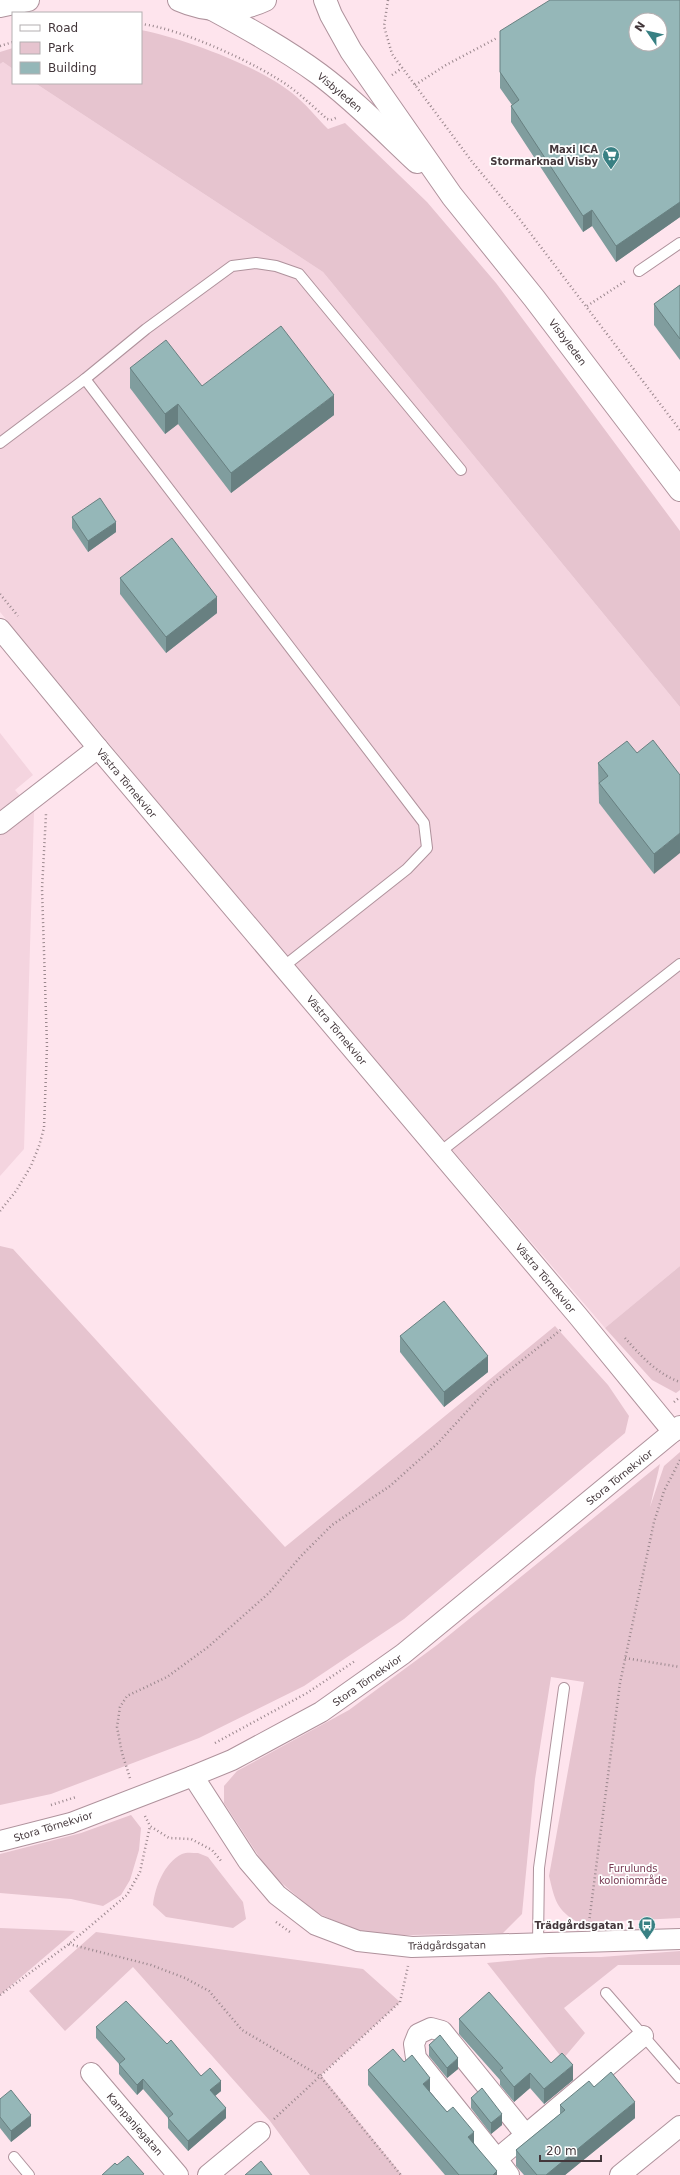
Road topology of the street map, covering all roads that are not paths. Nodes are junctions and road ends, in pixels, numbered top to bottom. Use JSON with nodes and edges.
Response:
{"nodes":[{"id":1,"x":5,"y":0,"type":"edge"},
{"id":2,"x":28,"y":0,"type":"edge"},
{"id":3,"x":179,"y":0,"type":"edge"},
{"id":4,"x":265,"y":0,"type":"edge"},
{"id":5,"x":325,"y":0,"type":"edge"},
{"id":6,"x":0,"y":5,"type":"edge"},
{"id":7,"x":212,"y":9,"type":"junction"},
{"id":8,"x":452,"y":196,"type":"junction"},
{"id":9,"x":680,"y":243,"type":"edge"},
{"id":10,"x":639,"y":271,"type":"road end"},
{"id":11,"x":85,"y":379,"type":"junction"},
{"id":12,"x":0,"y":443,"type":"edge"},
{"id":13,"x":461,"y":470,"type":"dead end"},
{"id":14,"x":680,"y":490,"type":"edge"},
{"id":15,"x":0,"y":629,"type":"edge"},
{"id":16,"x":98,"y":748,"type":"junction"},
{"id":17,"x":0,"y":824,"type":"edge"},
{"id":18,"x":680,"y":964,"type":"edge"},
{"id":19,"x":283,"y":967,"type":"junction"},
{"id":20,"x":440,"y":1152,"type":"junction"},
{"id":21,"x":677,"y":1429,"type":"edge"},
{"id":22,"x":564,"y":1688,"type":"dead end"},
{"id":23,"x":193,"y":1776,"type":"junction"},
{"id":24,"x":0,"y":1841,"type":"edge"},
{"id":25,"x":680,"y":1939,"type":"edge"},
{"id":26,"x":538,"y":1943,"type":"junction"},
{"id":27,"x":606,"y":1993,"type":"dead end"},
{"id":28,"x":643,"y":2036,"type":"junction"},
{"id":29,"x":91,"y":2073,"type":"dead end"},
{"id":30,"x":680,"y":2078,"type":"edge"},
{"id":31,"x":680,"y":2126,"type":"edge"},
{"id":32,"x":260,"y":2132,"type":"road end"},
{"id":33,"x":526,"y":2134,"type":"junction"},
{"id":34,"x":14,"y":2157,"type":"dead end"},
{"id":35,"x":497,"y":2159,"type":"junction"},
{"id":36,"x":28,"y":2175,"type":"edge"},
{"id":37,"x":178,"y":2175,"type":"edge"},
{"id":38,"x":208,"y":2175,"type":"edge"},
{"id":39,"x":509,"y":2175,"type":"edge"},
{"id":40,"x":620,"y":2175,"type":"edge"}],
"edges":[{"from":1,"to":6,"type":"main road"},
{"from":2,"to":6,"type":"main road"},
{"from":3,"to":7,"type":"main road"},
{"from":4,"to":7,"type":"main road"},
{"from":5,"to":8,"type":"main road","name":"Visbyleden"},
{"from":7,"to":8,"type":"main road","name":"Visbyleden"},
{"from":8,"to":14,"type":"main road","name":"Visbyleden"},
{"from":9,"to":10,"type":"lane"},
{"from":11,"to":12,"type":"lane"},
{"from":11,"to":13,"type":"lane"},
{"from":11,"to":19,"type":"lane"},
{"from":15,"to":16,"type":"street","name":"Västra Törnekvior"},
{"from":16,"to":17,"type":"street"},
{"from":16,"to":19,"type":"street","name":"Västra Törnekvior"},
{"from":18,"to":20,"type":"lane"},
{"from":19,"to":20,"type":"street","name":"Västra Törnekvior"},
{"from":20,"to":21,"type":"street","name":"Västra Törnekvior"},
{"from":21,"to":23,"type":"street","name":"Stora Törnekvior"},
{"from":22,"to":26,"type":"lane"},
{"from":23,"to":24,"type":"street","name":"Stora Törnekvior"},
{"from":23,"to":26,"type":"street","name":"Trädgårdsgatan"},
{"from":25,"to":26,"type":"street","name":"Trädgårdsgatan"},
{"from":27,"to":28,"type":"lane"},
{"from":28,"to":30,"type":"lane"},
{"from":28,"to":33,"type":"street"},
{"from":29,"to":37,"type":"street","name":"Kampanjegatan"},
{"from":31,"to":40,"type":"street"},
{"from":32,"to":38,"type":"street"},
{"from":33,"to":35,"type":"street"},
{"from":33,"to":35,"type":"street"},
{"from":34,"to":36,"type":"lane"},
{"from":35,"to":39,"type":"street"}]}
